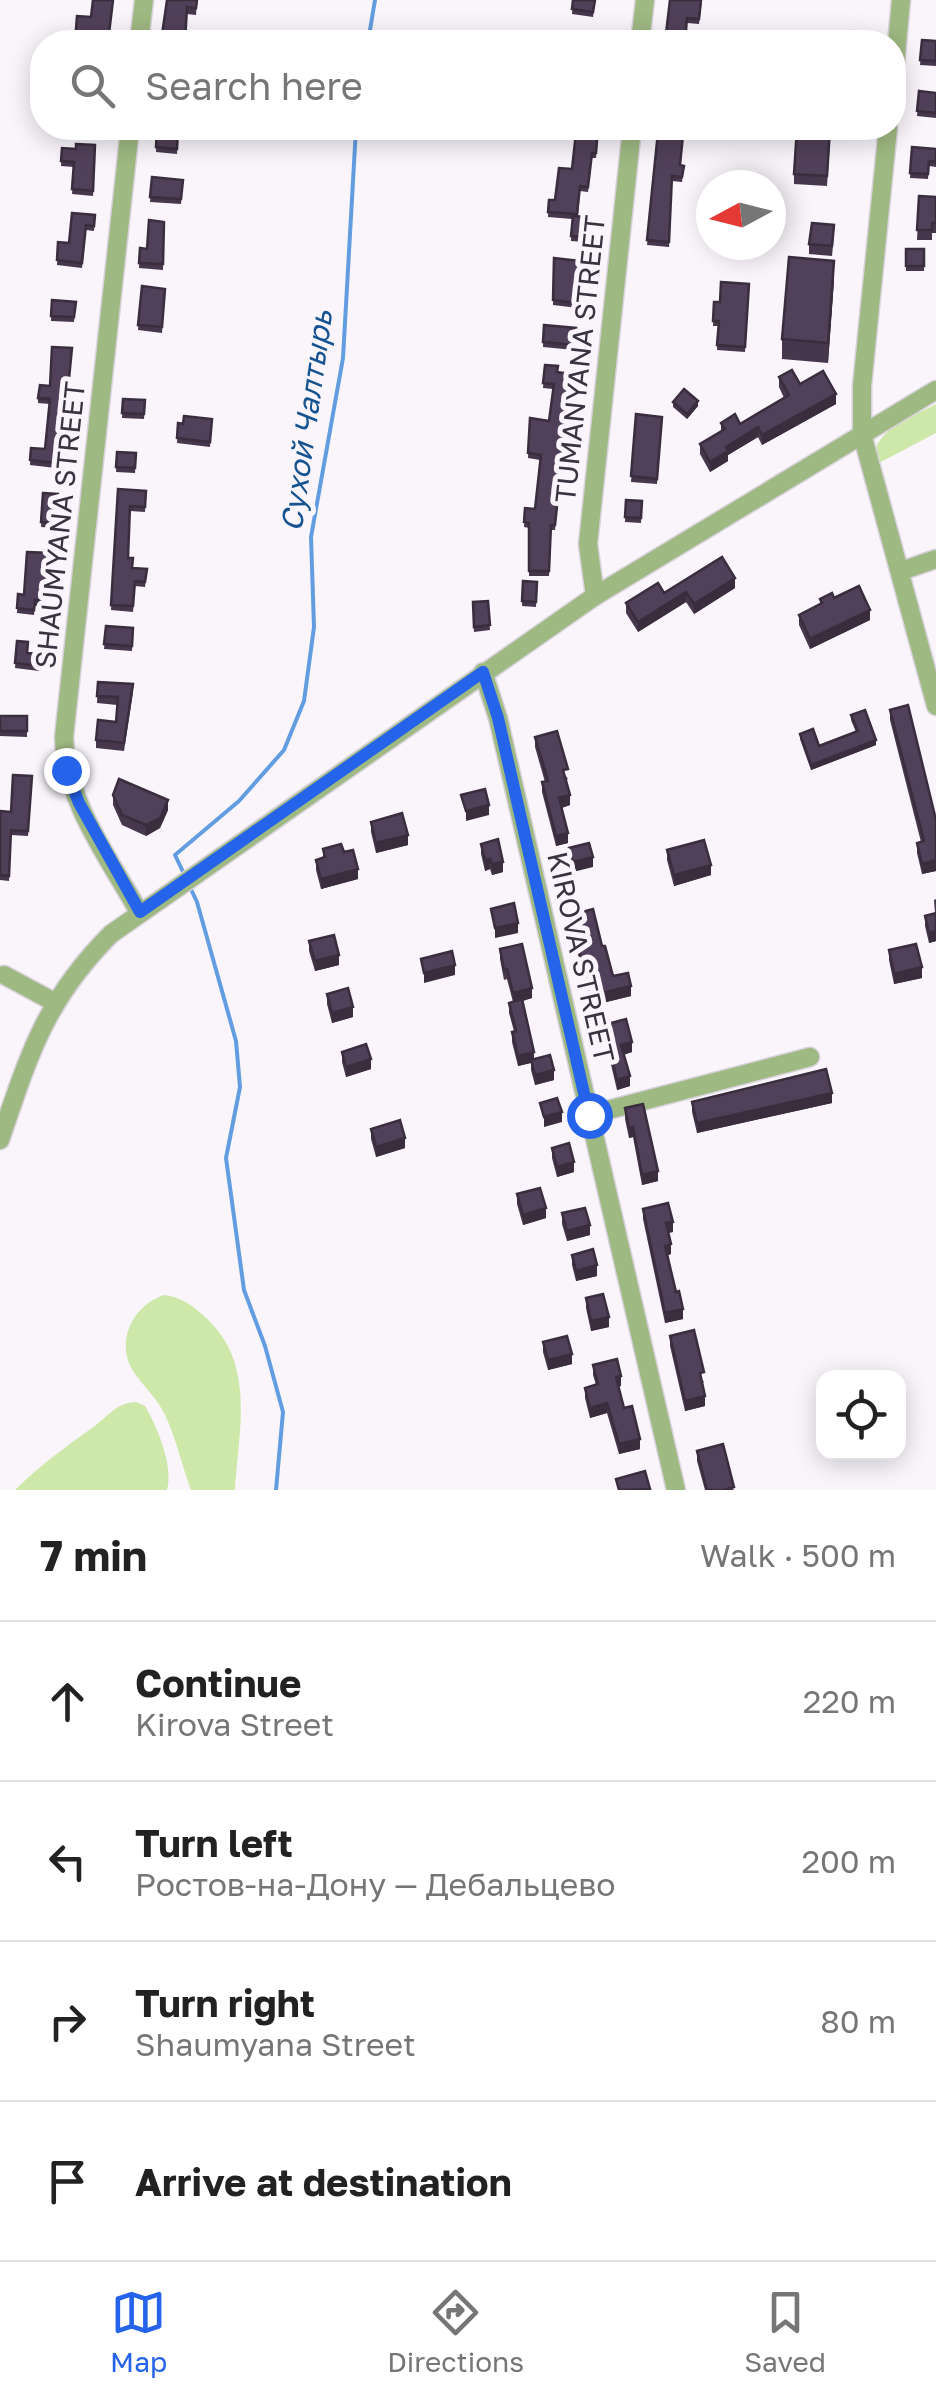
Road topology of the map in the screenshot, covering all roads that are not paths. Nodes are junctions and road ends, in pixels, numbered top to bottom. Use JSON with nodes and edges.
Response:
{"nodes":[{"id":1,"x":144,"y":0,"type":"edge"},
{"id":2,"x":645,"y":0,"type":"edge"},
{"id":3,"x":902,"y":0,"type":"edge"},
{"id":4,"x":140,"y":30,"type":"edge"},
{"id":5,"x":641,"y":30,"type":"edge"},
{"id":6,"x":899,"y":30,"type":"edge"},
{"id":7,"x":129,"y":140,"type":"edge"},
{"id":8,"x":631,"y":140,"type":"edge"},
{"id":9,"x":887,"y":140,"type":"edge"},
{"id":10,"x":936,"y":390,"type":"edge"},
{"id":11,"x":862,"y":434,"type":"junction"},
{"id":12,"x":936,"y":559,"type":"edge"},
{"id":13,"x":900,"y":571,"type":"junction"},
{"id":14,"x":595,"y":596,"type":"junction"},
{"id":15,"x":483,"y":672,"type":"junction"},
{"id":16,"x":936,"y":706,"type":"edge"},
{"id":17,"x":140,"y":912,"type":"junction"},
{"id":18,"x":4,"y":975,"type":"dead end"},
{"id":19,"x":54,"y":1002,"type":"junction"},
{"id":20,"x":810,"y":1057,"type":"dead end"},
{"id":21,"x":589,"y":1115,"type":"junction"},
{"id":22,"x":0,"y":1140,"type":"edge"},
{"id":23,"x":676,"y":1490,"type":"edge"}],
"edges":[{"from":1,"to":4,"type":"street"},
{"from":2,"to":5,"type":"street"},
{"from":3,"to":6,"type":"street"},
{"from":7,"to":17,"type":"street","name":"SHAUMYANA STREET"},
{"from":8,"to":14,"type":"street","name":"TUMANYANA STREET"},
{"from":9,"to":11,"type":"street"},
{"from":10,"to":11,"type":"street"},
{"from":11,"to":13,"type":"street"},
{"from":11,"to":14,"type":"street"},
{"from":12,"to":13,"type":"street"},
{"from":13,"to":16,"type":"street"},
{"from":14,"to":15,"type":"street"},
{"from":15,"to":17,"type":"street"},
{"from":15,"to":21,"type":"street","name":"KIROVA STREET"},
{"from":17,"to":19,"type":"street"},
{"from":18,"to":19,"type":"street"},
{"from":19,"to":22,"type":"street"},
{"from":20,"to":21,"type":"street"},
{"from":21,"to":23,"type":"street","name":"KIROVA STREET"}]}
